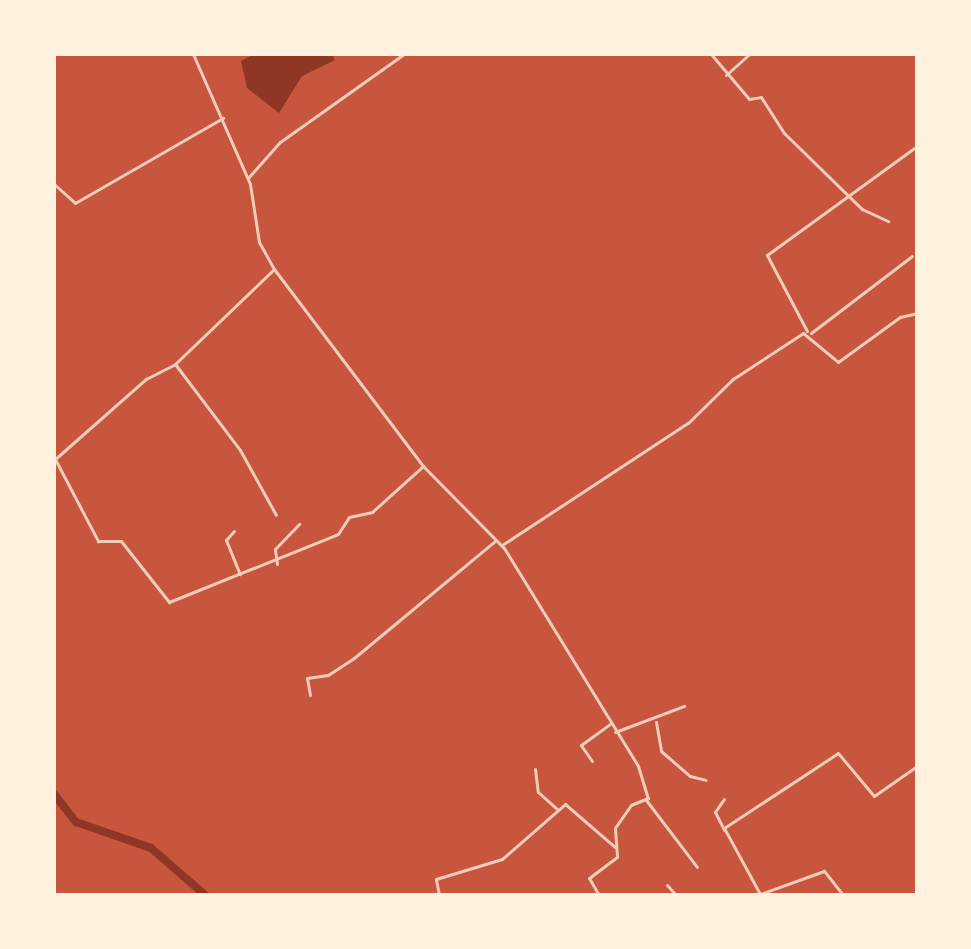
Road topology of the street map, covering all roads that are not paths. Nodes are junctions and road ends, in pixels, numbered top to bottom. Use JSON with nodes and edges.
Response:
{"nodes":[{"id":1,"x":193,"y":54,"type":"edge"},
{"id":2,"x":404,"y":54,"type":"edge"},
{"id":3,"x":711,"y":54,"type":"edge"},
{"id":4,"x":749,"y":54,"type":"edge"},
{"id":5,"x":726,"y":75,"type":"junction"},
{"id":6,"x":223,"y":118,"type":"junction"},
{"id":7,"x":917,"y":146,"type":"edge"},
{"id":8,"x":248,"y":178,"type":"junction"},
{"id":9,"x":54,"y":184,"type":"edge"},
{"id":10,"x":854,"y":195,"type":"junction"},
{"id":11,"x":888,"y":221,"type":"dead end"},
{"id":12,"x":912,"y":256,"type":"dead end"},
{"id":13,"x":274,"y":269,"type":"junction"},
{"id":14,"x":917,"y":313,"type":"edge"},
{"id":15,"x":809,"y":332,"type":"junction"},
{"id":16,"x":175,"y":364,"type":"junction"},
{"id":17,"x":54,"y":459,"type":"edge"},
{"id":18,"x":423,"y":466,"type":"junction"},
{"id":19,"x":276,"y":515,"type":"dead end"},
{"id":20,"x":299,"y":524,"type":"dead end"},
{"id":21,"x":234,"y":531,"type":"dead end"},
{"id":22,"x":495,"y":541,"type":"junction"},
{"id":23,"x":502,"y":545,"type":"junction"},
{"id":24,"x":277,"y":564,"type":"junction"},
{"id":25,"x":240,"y":574,"type":"junction"},
{"id":26,"x":310,"y":695,"type":"dead end"},
{"id":27,"x":684,"y":706,"type":"dead end"},
{"id":28,"x":656,"y":722,"type":"junction"},
{"id":29,"x":610,"y":724,"type":"junction"},
{"id":30,"x":615,"y":732,"type":"junction"},
{"id":31,"x":592,"y":761,"type":"dead end"},
{"id":32,"x":917,"y":766,"type":"edge"},
{"id":33,"x":535,"y":769,"type":"dead end"},
{"id":34,"x":706,"y":780,"type":"dead end"},
{"id":35,"x":724,"y":799,"type":"dead end"},
{"id":36,"x":646,"y":800,"type":"junction"},
{"id":37,"x":557,"y":809,"type":"junction"},
{"id":38,"x":724,"y":830,"type":"junction"},
{"id":39,"x":616,"y":847,"type":"junction"},
{"id":40,"x":697,"y":867,"type":"dead end"},
{"id":41,"x":667,"y":885,"type":"dead end"},
{"id":42,"x":760,"y":894,"type":"edge"},
{"id":43,"x":439,"y":895,"type":"edge"},
{"id":44,"x":599,"y":895,"type":"edge"},
{"id":45,"x":676,"y":895,"type":"edge"},
{"id":46,"x":843,"y":895,"type":"edge"}],
"edges":[{"from":1,"to":6,"type":"street"},
{"from":2,"to":8,"type":"street"},
{"from":3,"to":5,"type":"street"},
{"from":4,"to":5,"type":"street"},
{"from":5,"to":10,"type":"street"},
{"from":6,"to":8,"type":"street"},
{"from":6,"to":9,"type":"street"},
{"from":7,"to":10,"type":"street"},
{"from":8,"to":13,"type":"street"},
{"from":10,"to":11,"type":"street"},
{"from":10,"to":15,"type":"street"},
{"from":12,"to":15,"type":"street"},
{"from":13,"to":16,"type":"street"},
{"from":13,"to":18,"type":"street"},
{"from":14,"to":15,"type":"street"},
{"from":15,"to":23,"type":"street"},
{"from":16,"to":17,"type":"street"},
{"from":16,"to":19,"type":"street"},
{"from":17,"to":25,"type":"street"},
{"from":18,"to":22,"type":"street"},
{"from":18,"to":24,"type":"street"},
{"from":20,"to":24,"type":"street"},
{"from":21,"to":25,"type":"street"},
{"from":22,"to":23,"type":"street"},
{"from":22,"to":26,"type":"street"},
{"from":23,"to":29,"type":"street"},
{"from":24,"to":25,"type":"street"},
{"from":27,"to":28,"type":"street"},
{"from":28,"to":30,"type":"street"},
{"from":28,"to":34,"type":"street"},
{"from":29,"to":30,"type":"street"},
{"from":29,"to":31,"type":"street"},
{"from":30,"to":36,"type":"street"},
{"from":32,"to":38,"type":"street"},
{"from":33,"to":37,"type":"street"},
{"from":35,"to":38,"type":"street"},
{"from":36,"to":39,"type":"street"},
{"from":36,"to":40,"type":"street"},
{"from":37,"to":39,"type":"street"},
{"from":37,"to":43,"type":"street"},
{"from":38,"to":42,"type":"street"},
{"from":39,"to":44,"type":"street"},
{"from":41,"to":45,"type":"street"},
{"from":42,"to":46,"type":"street"}]}
